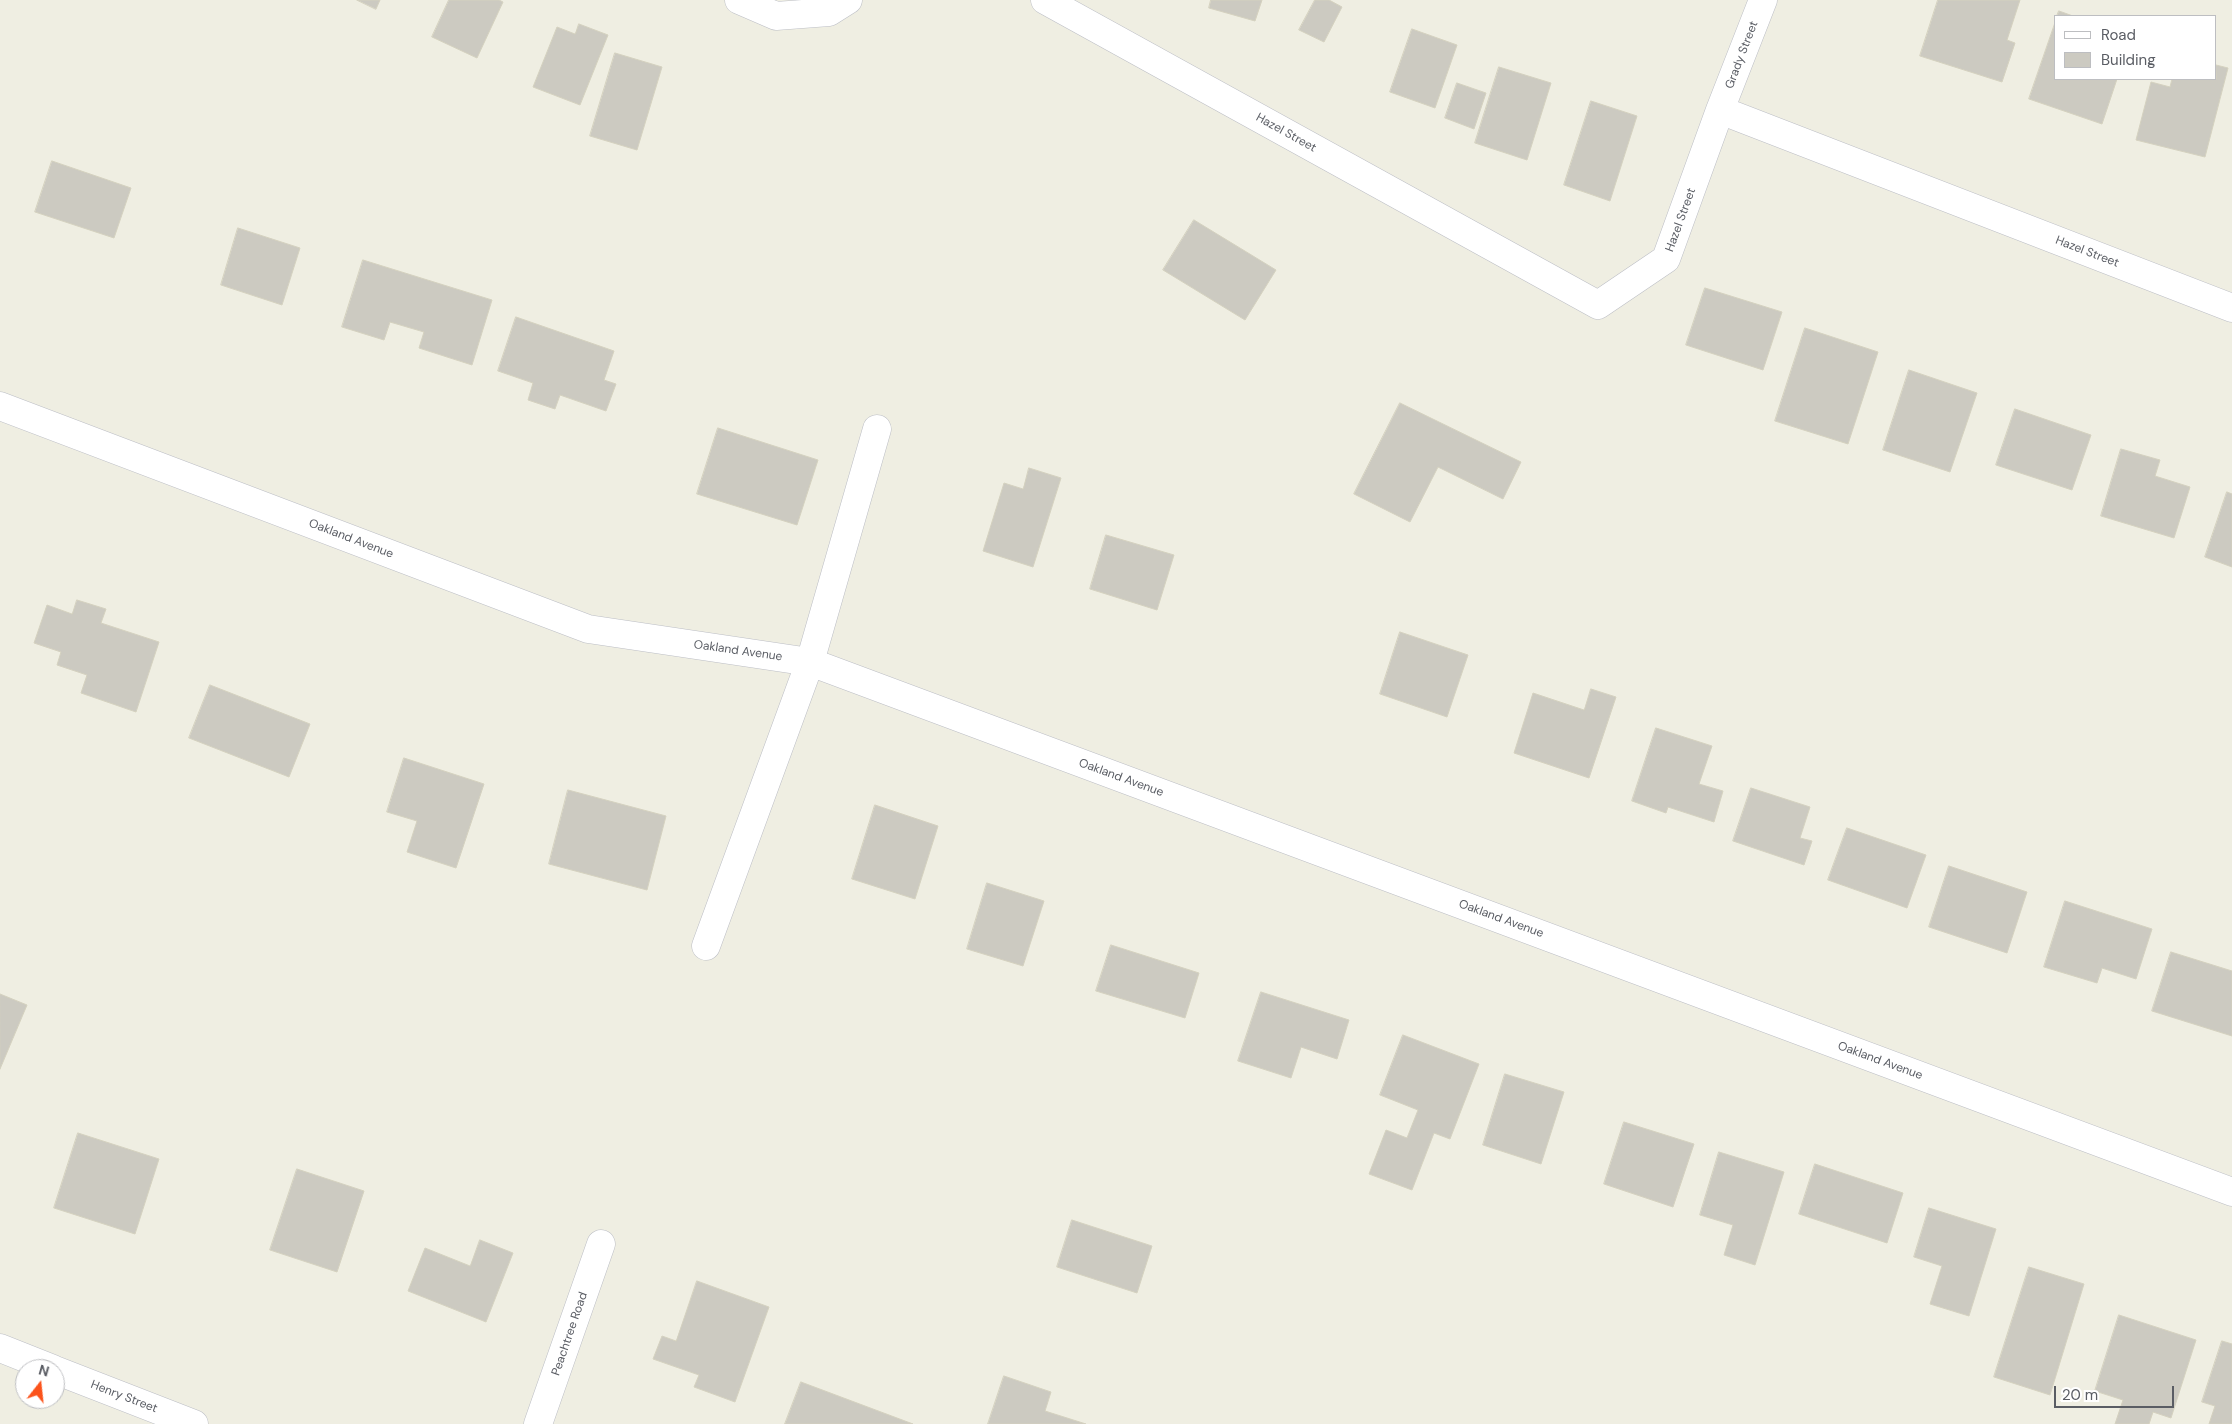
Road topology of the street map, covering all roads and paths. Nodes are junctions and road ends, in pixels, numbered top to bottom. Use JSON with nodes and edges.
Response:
{"nodes":[{"id":1,"x":739,"y":0,"type":"edge"},
{"id":2,"x":848,"y":0,"type":"edge"},
{"id":3,"x":1045,"y":0,"type":"edge"},
{"id":4,"x":1763,"y":0,"type":"edge"},
{"id":5,"x":1720,"y":110,"type":"junction"},
{"id":6,"x":2232,"y":308,"type":"edge"},
{"id":7,"x":0,"y":406,"type":"edge"},
{"id":8,"x":877,"y":430,"type":"dead end"},
{"id":9,"x":810,"y":662,"type":"junction"},
{"id":10,"x":706,"y":946,"type":"dead end"},
{"id":11,"x":2232,"y":1192,"type":"edge"},
{"id":12,"x":601,"y":1244,"type":"dead end"},
{"id":13,"x":0,"y":1348,"type":"edge"},
{"id":14,"x":28,"y":1359,"type":"edge"},
{"id":15,"x":65,"y":1373,"type":"edge"},
{"id":16,"x":194,"y":1424,"type":"edge"},
{"id":17,"x":538,"y":1424,"type":"edge"}],
"edges":[{"from":1,"to":2,"type":"street"},
{"from":3,"to":5,"type":"street","name":"Hazel Street"},
{"from":4,"to":5,"type":"street","name":"Grady Street"},
{"from":5,"to":6,"type":"street","name":"Hazel Street"},
{"from":7,"to":9,"type":"street","name":"Oakland Avenue"},
{"from":8,"to":9,"type":"street"},
{"from":9,"to":10,"type":"street"},
{"from":9,"to":11,"type":"street","name":"Oakland Avenue"},
{"from":12,"to":17,"type":"street","name":"Peachtree Road"},
{"from":13,"to":14,"type":"street","name":"Henry Street"},
{"from":15,"to":16,"type":"street","name":"Henry Street"}]}
